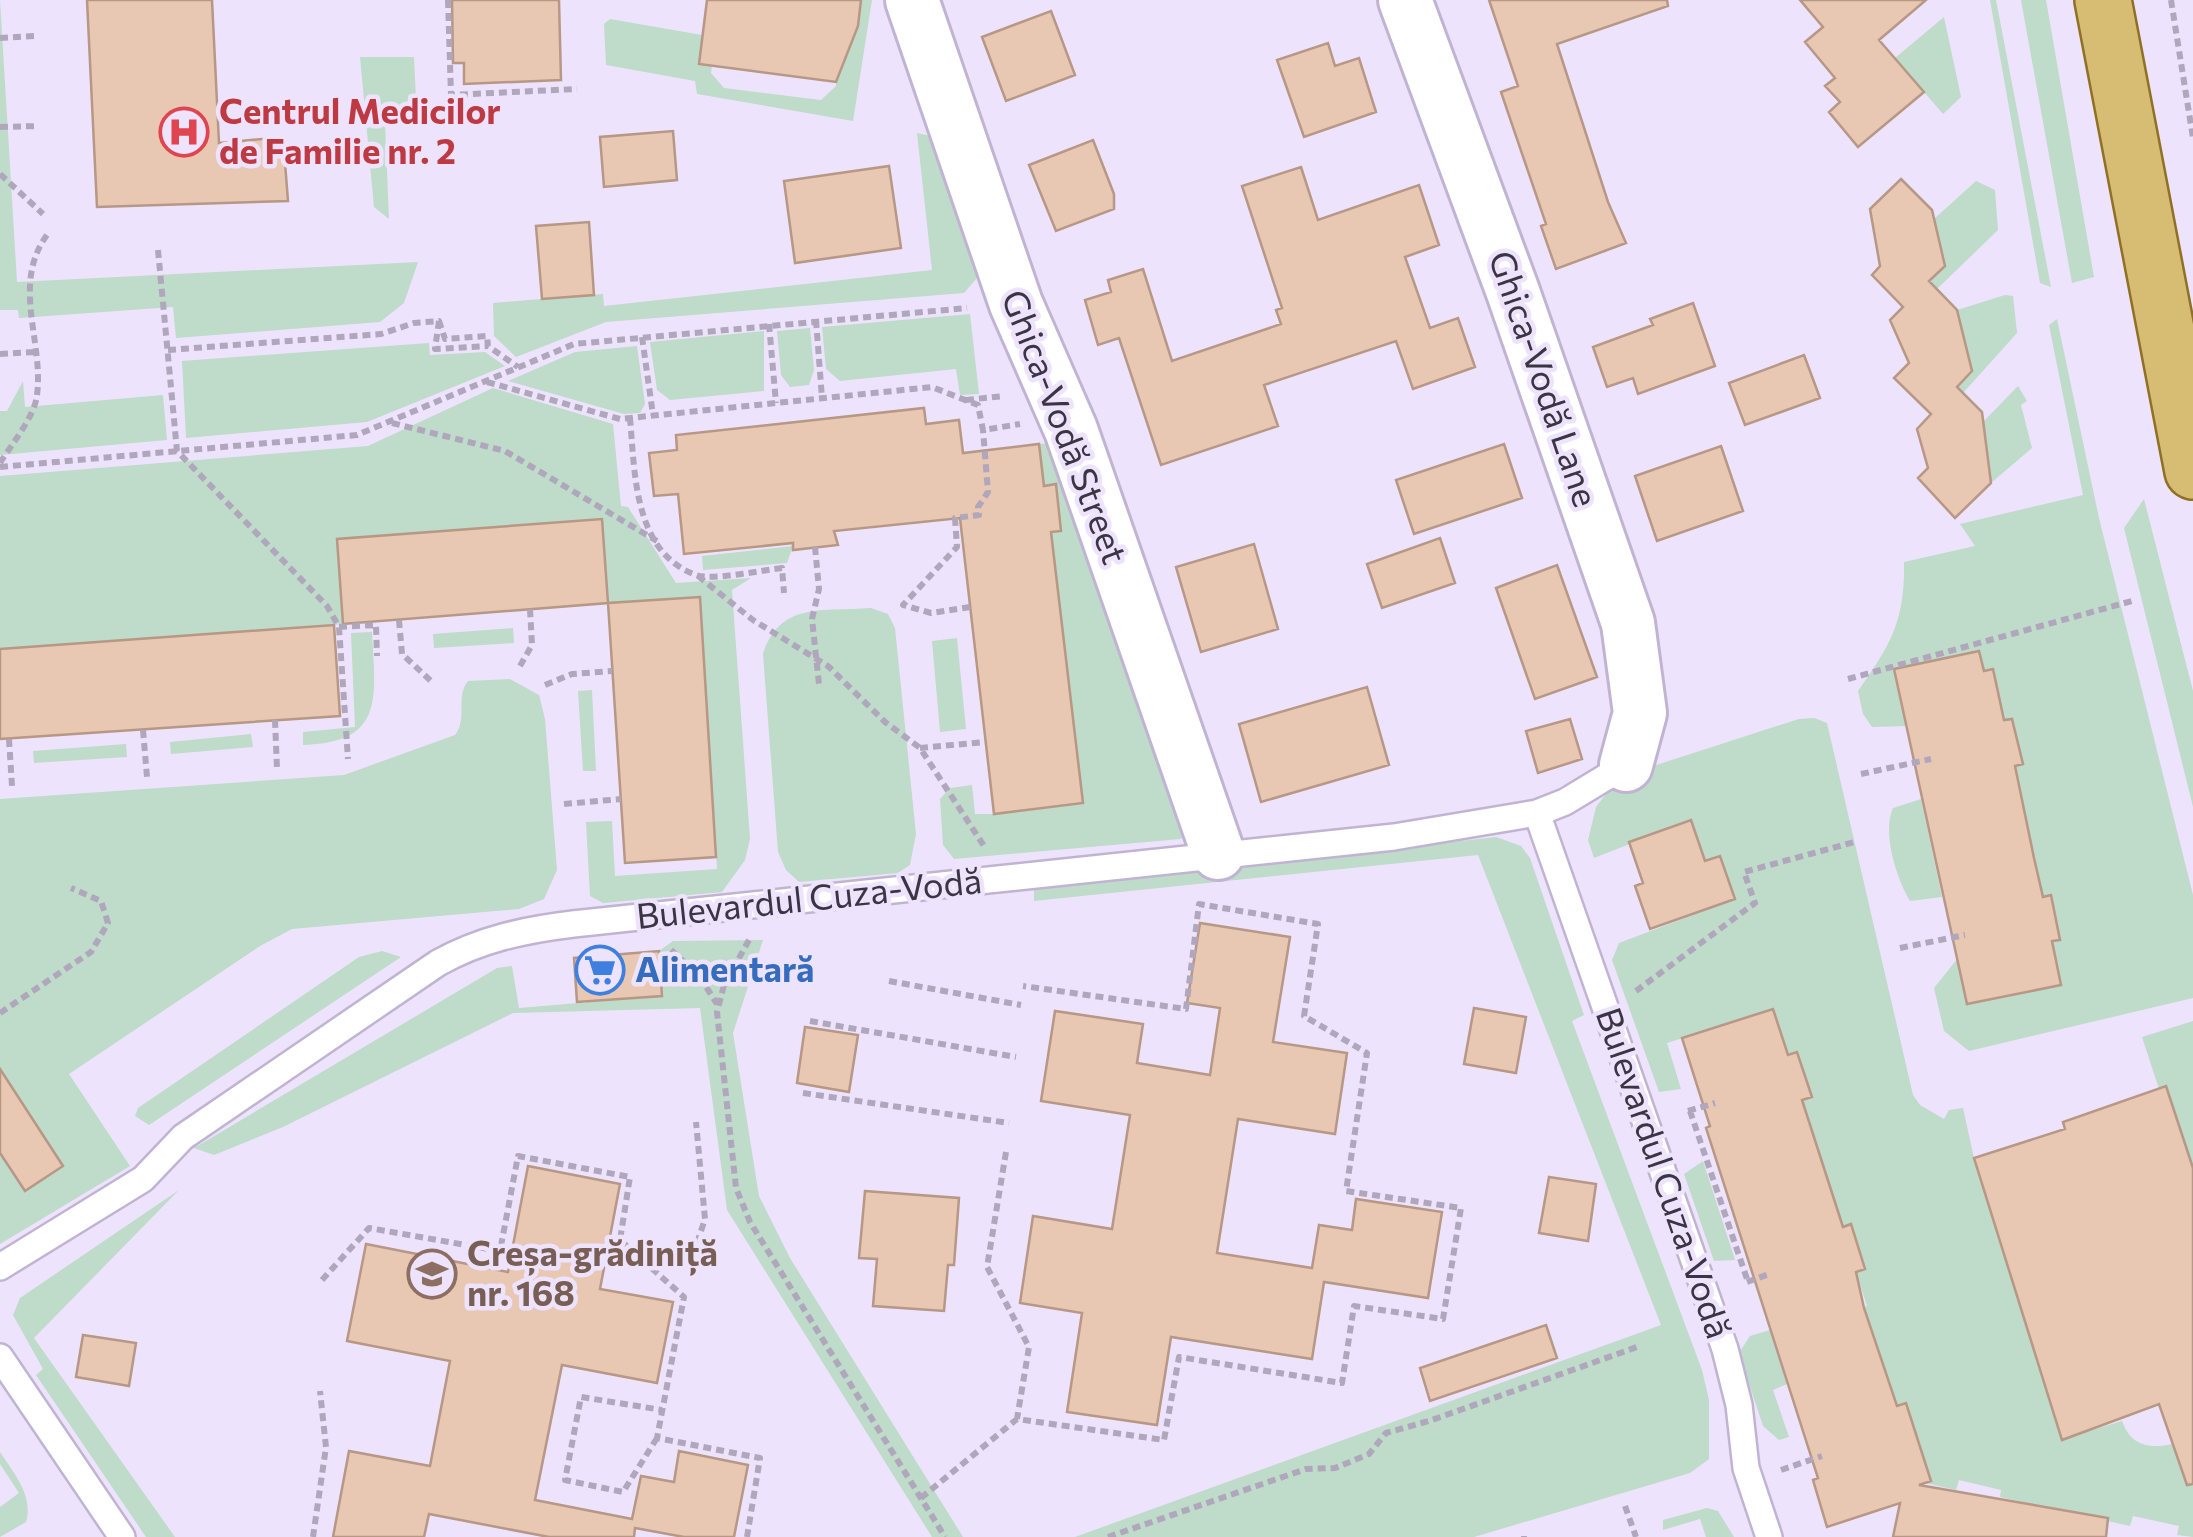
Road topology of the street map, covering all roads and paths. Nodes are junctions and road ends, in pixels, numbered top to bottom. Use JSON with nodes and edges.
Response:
{"nodes":[{"id":1,"x":448,"y":0,"type":"edge"},
{"id":2,"x":912,"y":0,"type":"edge"},
{"id":3,"x":1404,"y":0,"type":"edge"},
{"id":4,"x":2103,"y":0,"type":"edge"},
{"id":5,"x":2170,"y":0,"type":"edge"},
{"id":6,"x":34,"y":36,"type":"dead end"},
{"id":7,"x":0,"y":38,"type":"edge"},
{"id":8,"x":577,"y":89,"type":"dead end"},
{"id":9,"x":38,"y":126,"type":"dead end"},
{"id":10,"x":0,"y":127,"type":"edge"},
{"id":11,"x":2193,"y":138,"type":"edge"},
{"id":12,"x":0,"y":174,"type":"edge"},
{"id":13,"x":44,"y":214,"type":"dead end"},
{"id":14,"x":47,"y":236,"type":"dead end"},
{"id":15,"x":158,"y":250,"type":"dead end"},
{"id":16,"x":1016,"y":304,"type":"junction"},
{"id":17,"x":816,"y":320,"type":"junction"},
{"id":18,"x":439,"y":321,"type":"junction"},
{"id":19,"x":769,"y":324,"type":"junction"},
{"id":20,"x":642,"y":337,"type":"junction"},
{"id":21,"x":488,"y":346,"type":"junction"},
{"id":22,"x":168,"y":350,"type":"junction"},
{"id":23,"x":34,"y":352,"type":"junction"},
{"id":24,"x":0,"y":354,"type":"edge"},
{"id":25,"x":518,"y":367,"type":"junction"},
{"id":26,"x":486,"y":382,"type":"junction"},
{"id":27,"x":822,"y":398,"type":"junction"},
{"id":28,"x":776,"y":403,"type":"junction"},
{"id":29,"x":653,"y":415,"type":"junction"},
{"id":30,"x":630,"y":418,"type":"junction"},
{"id":31,"x":1065,"y":418,"type":"junction"},
{"id":32,"x":388,"y":422,"type":"junction"},
{"id":33,"x":983,"y":430,"type":"junction"},
{"id":34,"x":177,"y":451,"type":"junction"},
{"id":35,"x":0,"y":465,"type":"edge"},
{"id":36,"x":2193,"y":470,"type":"edge"},
{"id":37,"x":657,"y":541,"type":"junction"},
{"id":38,"x":815,"y":547,"type":"dead end"},
{"id":39,"x":698,"y":576,"type":"junction"},
{"id":40,"x":784,"y":593,"type":"dead end"},
{"id":41,"x":2132,"y":602,"type":"dead end"},
{"id":42,"x":970,"y":608,"type":"dead end"},
{"id":43,"x":530,"y":609,"type":"dead end"},
{"id":44,"x":399,"y":620,"type":"dead end"},
{"id":45,"x":340,"y":627,"type":"junction"},
{"id":46,"x":377,"y":656,"type":"dead end"},
{"id":47,"x":817,"y":659,"type":"junction"},
{"id":48,"x":520,"y":666,"type":"dead end"},
{"id":49,"x":612,"y":671,"type":"dead end"},
{"id":50,"x":1848,"y":679,"type":"dead end"},
{"id":51,"x":431,"y":680,"type":"dead end"},
{"id":52,"x":819,"y":684,"type":"dead end"},
{"id":53,"x":545,"y":685,"type":"dead end"},
{"id":54,"x":275,"y":720,"type":"dead end"},
{"id":55,"x":144,"y":730,"type":"dead end"},
{"id":56,"x":10,"y":739,"type":"dead end"},
{"id":57,"x":986,"y":742,"type":"dead end"},
{"id":58,"x":920,"y":748,"type":"junction"},
{"id":59,"x":1931,"y":758,"type":"dead end"},
{"id":60,"x":348,"y":759,"type":"dead end"},
{"id":61,"x":1626,"y":764,"type":"joint"},
{"id":62,"x":277,"y":769,"type":"dead end"},
{"id":63,"x":1861,"y":774,"type":"dead end"},
{"id":64,"x":147,"y":777,"type":"dead end"},
{"id":65,"x":12,"y":786,"type":"dead end"},
{"id":66,"x":621,"y":799,"type":"dead end"},
{"id":67,"x":564,"y":804,"type":"dead end"},
{"id":68,"x":1537,"y":813,"type":"junction"},
{"id":69,"x":1858,"y":841,"type":"dead end"},
{"id":70,"x":1218,"y":853,"type":"junction"},
{"id":71,"x":1004,"y":878,"type":"junction"},
{"id":72,"x":71,"y":888,"type":"dead end"},
{"id":73,"x":757,"y":926,"type":"dead end"},
{"id":74,"x":1965,"y":935,"type":"dead end"},
{"id":75,"x":656,"y":940,"type":"dead end"},
{"id":76,"x":1900,"y":948,"type":"dead end"},
{"id":77,"x":889,"y":982,"type":"dead end"},
{"id":78,"x":1023,"y":986,"type":"dead end"},
{"id":79,"x":1620,"y":1003,"type":"dead end"},
{"id":80,"x":718,"y":1005,"type":"junction"},
{"id":81,"x":1021,"y":1005,"type":"dead end"},
{"id":82,"x":0,"y":1013,"type":"edge"},
{"id":83,"x":810,"y":1021,"type":"dead end"},
{"id":84,"x":1016,"y":1057,"type":"dead end"},
{"id":85,"x":802,"y":1093,"type":"dead end"},
{"id":86,"x":1690,"y":1111,"type":"dead end"},
{"id":87,"x":696,"y":1122,"type":"dead end"},
{"id":88,"x":1010,"y":1123,"type":"dead end"},
{"id":89,"x":1006,"y":1152,"type":"dead end"},
{"id":90,"x":649,"y":1266,"type":"junction"},
{"id":91,"x":0,"y":1267,"type":"edge"},
{"id":92,"x":322,"y":1280,"type":"dead end"},
{"id":93,"x":1748,"y":1282,"type":"dead end"},
{"id":94,"x":1637,"y":1346,"type":"dead end"},
{"id":95,"x":0,"y":1357,"type":"edge"},
{"id":96,"x":320,"y":1391,"type":"dead end"},
{"id":97,"x":662,"y":1410,"type":"junction"},
{"id":98,"x":1017,"y":1420,"type":"junction"},
{"id":99,"x":657,"y":1438,"type":"junction"},
{"id":100,"x":920,"y":1498,"type":"junction"},
{"id":101,"x":1625,"y":1506,"type":"dead end"},
{"id":102,"x":122,"y":1537,"type":"edge"},
{"id":103,"x":313,"y":1537,"type":"edge"},
{"id":104,"x":748,"y":1537,"type":"edge"},
{"id":105,"x":945,"y":1537,"type":"edge"},
{"id":106,"x":1108,"y":1537,"type":"edge"},
{"id":107,"x":1636,"y":1537,"type":"edge"},
{"id":108,"x":1769,"y":1537,"type":"edge"}],
"edges":[{"from":1,"to":8,"type":"path"},
{"from":2,"to":16,"type":"street","name":"Ghica-Vodă Street"},
{"from":3,"to":61,"type":"street","name":"Ghica-Vodă Lane"},
{"from":4,"to":36,"type":"main road"},
{"from":5,"to":11,"type":"path"},
{"from":6,"to":7,"type":"path"},
{"from":9,"to":10,"type":"path"},
{"from":12,"to":13,"type":"path"},
{"from":14,"to":23,"type":"path"},
{"from":15,"to":22,"type":"path"},
{"from":16,"to":17,"type":"path"},
{"from":16,"to":31,"type":"street","name":"Ghica-Vodă Street"},
{"from":17,"to":19,"type":"path"},
{"from":17,"to":27,"type":"path"},
{"from":18,"to":21,"type":"path"},
{"from":18,"to":21,"type":"path"},
{"from":18,"to":22,"type":"path"},
{"from":19,"to":20,"type":"path"},
{"from":19,"to":28,"type":"path"},
{"from":20,"to":25,"type":"path"},
{"from":20,"to":29,"type":"path"},
{"from":21,"to":25,"type":"path"},
{"from":22,"to":34,"type":"path"},
{"from":23,"to":24,"type":"path"},
{"from":23,"to":35,"type":"path"},
{"from":25,"to":26,"type":"path"},
{"from":26,"to":30,"type":"path"},
{"from":26,"to":32,"type":"path"},
{"from":27,"to":28,"type":"path"},
{"from":27,"to":33,"type":"path"},
{"from":28,"to":29,"type":"path"},
{"from":29,"to":30,"type":"path"},
{"from":30,"to":37,"type":"path"},
{"from":31,"to":33,"type":"path"},
{"from":31,"to":70,"type":"street","name":"Ghica-Vodă Street"},
{"from":32,"to":34,"type":"path"},
{"from":32,"to":37,"type":"path"},
{"from":33,"to":42,"type":"path"},
{"from":34,"to":35,"type":"path"},
{"from":34,"to":45,"type":"path"},
{"from":37,"to":39,"type":"path"},
{"from":38,"to":47,"type":"path"},
{"from":39,"to":40,"type":"path"},
{"from":39,"to":47,"type":"path"},
{"from":41,"to":50,"type":"path"},
{"from":43,"to":48,"type":"path"},
{"from":44,"to":51,"type":"path"},
{"from":45,"to":46,"type":"path"},
{"from":45,"to":60,"type":"path"},
{"from":47,"to":52,"type":"path"},
{"from":47,"to":58,"type":"path"},
{"from":49,"to":53,"type":"path"},
{"from":54,"to":62,"type":"path"},
{"from":55,"to":64,"type":"path"},
{"from":56,"to":65,"type":"path"},
{"from":57,"to":58,"type":"path"},
{"from":58,"to":71,"type":"path"},
{"from":59,"to":63,"type":"path"},
{"from":61,"to":68,"type":"lane","name":"Bulevardul Cuza-Vodă"},
{"from":66,"to":67,"type":"path"},
{"from":68,"to":70,"type":"lane","name":"Bulevardul Cuza-Vodă"},
{"from":68,"to":108,"type":"lane","name":"Bulevardul Cuza-Vodă"},
{"from":69,"to":79,"type":"path"},
{"from":70,"to":71,"type":"lane","name":"Bulevardul Cuza-Vodă"},
{"from":71,"to":91,"type":"lane","name":"Bulevardul Cuza-Vodă"},
{"from":72,"to":82,"type":"path"},
{"from":73,"to":80,"type":"path"},
{"from":74,"to":76,"type":"path"},
{"from":75,"to":80,"type":"path"},
{"from":77,"to":81,"type":"path"},
{"from":78,"to":98,"type":"path"},
{"from":80,"to":100,"type":"path"},
{"from":83,"to":84,"type":"path"},
{"from":85,"to":88,"type":"path"},
{"from":86,"to":93,"type":"path"},
{"from":87,"to":90,"type":"path"},
{"from":89,"to":98,"type":"path"},
{"from":90,"to":92,"type":"path"},
{"from":90,"to":97,"type":"path"},
{"from":94,"to":106,"type":"path"},
{"from":95,"to":102,"type":"lane"},
{"from":96,"to":103,"type":"path"},
{"from":97,"to":99,"type":"path"},
{"from":97,"to":99,"type":"path"},
{"from":98,"to":100,"type":"path"},
{"from":99,"to":104,"type":"path"},
{"from":100,"to":105,"type":"path"},
{"from":101,"to":107,"type":"path"}]}
